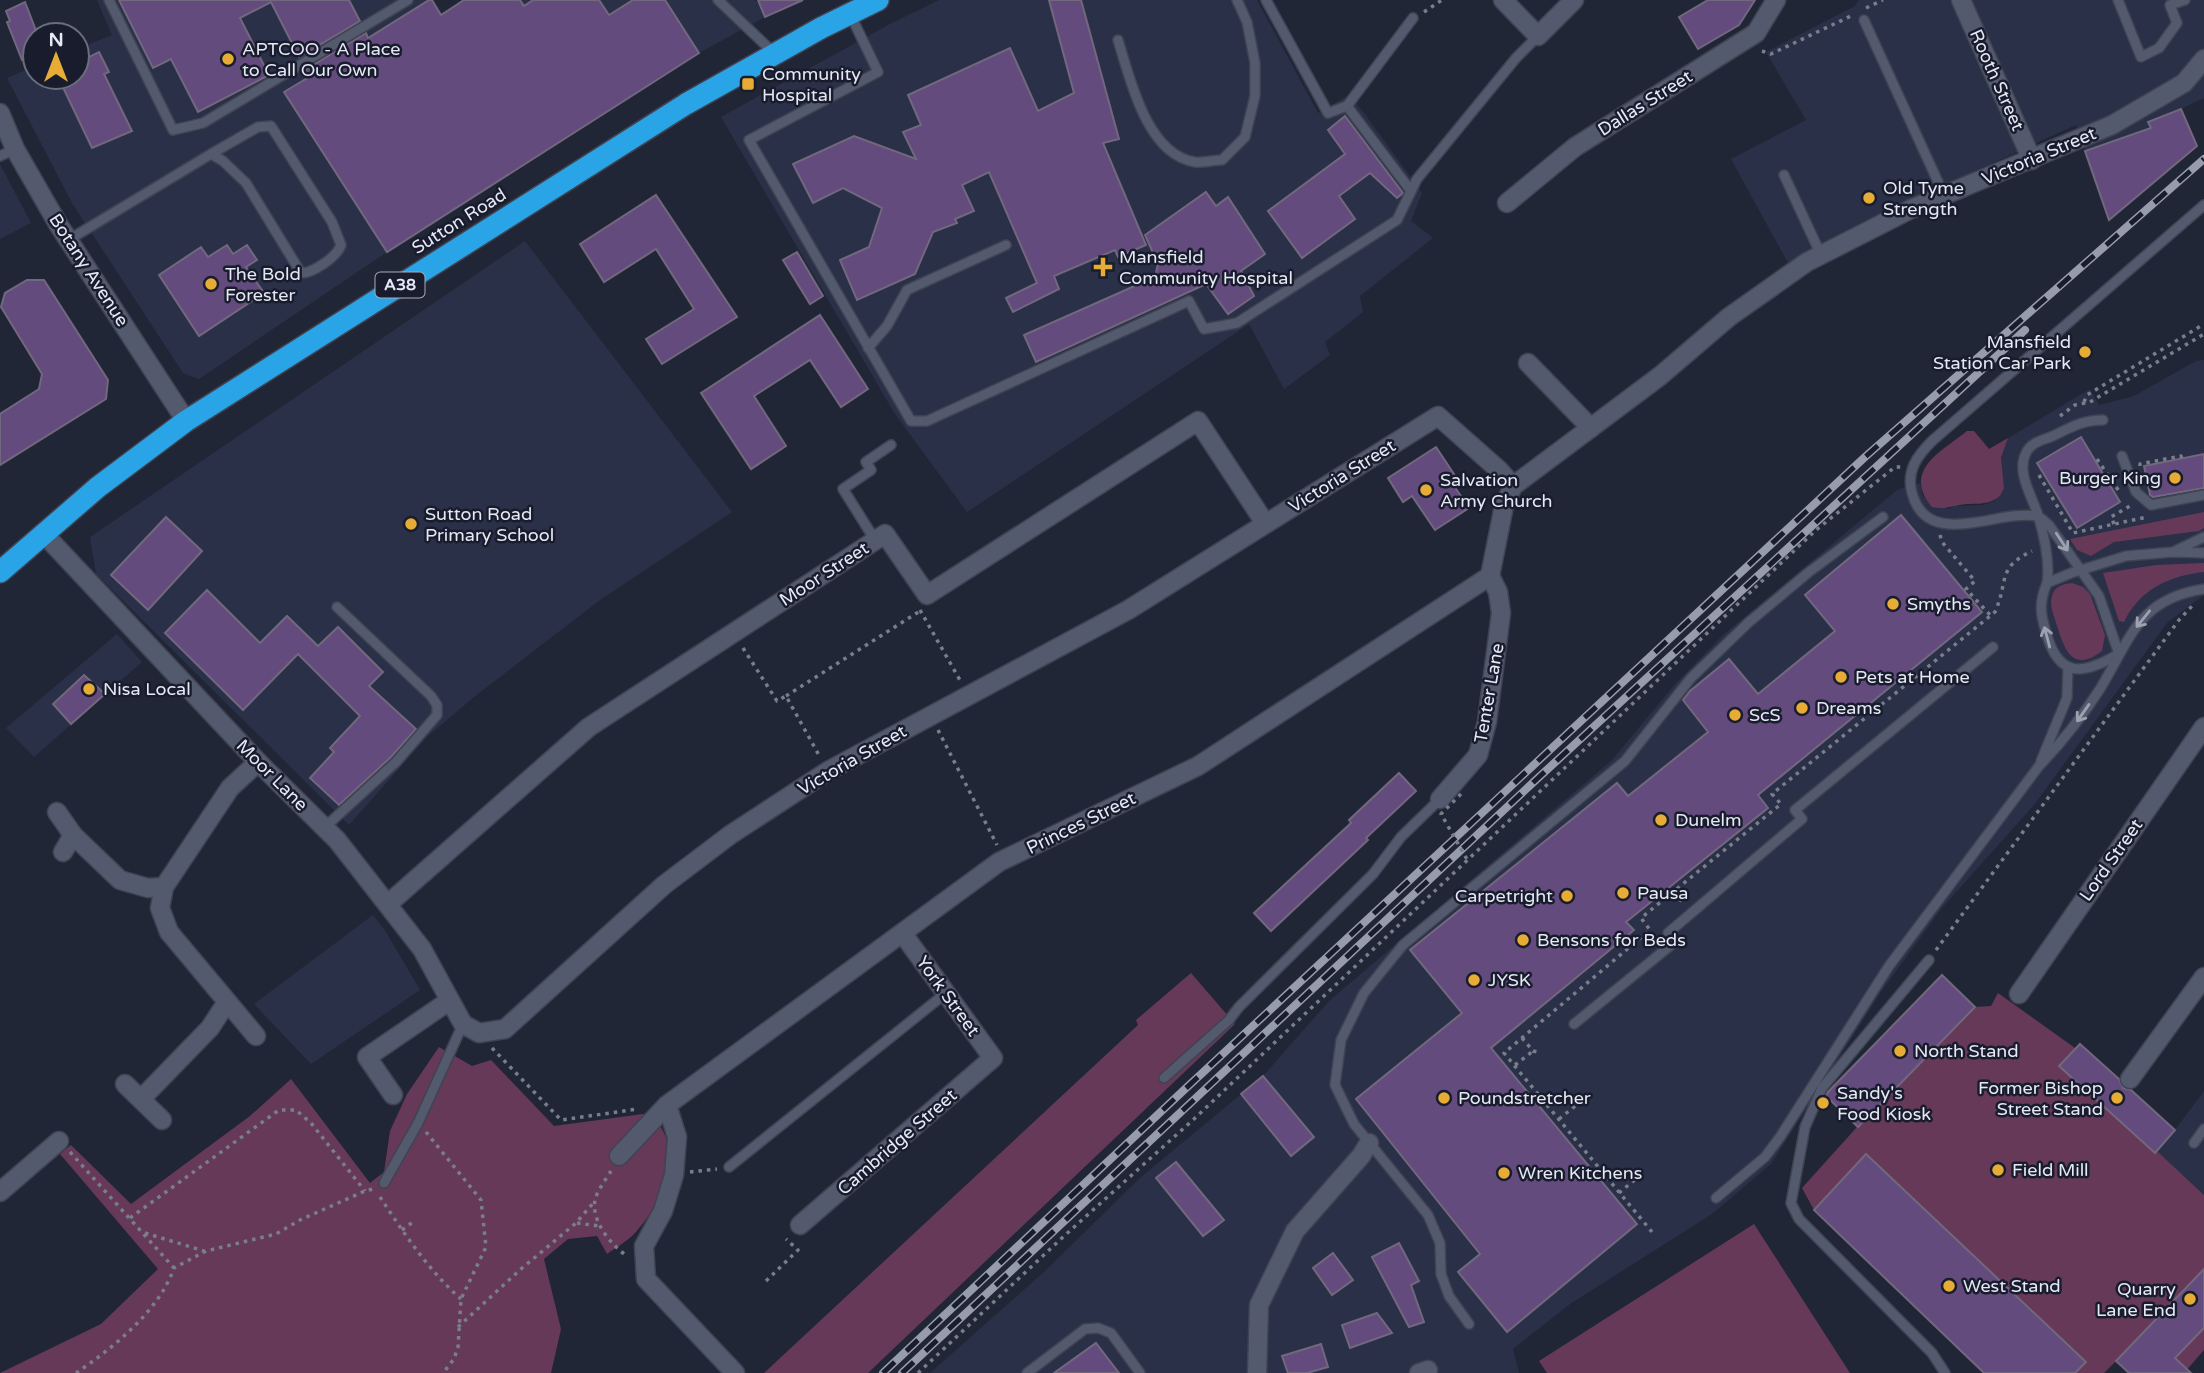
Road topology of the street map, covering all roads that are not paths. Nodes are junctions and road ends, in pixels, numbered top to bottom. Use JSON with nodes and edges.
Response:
{"nodes":[{"id":1,"x":109,"y":0,"type":"edge"},
{"id":2,"x":408,"y":0,"type":"edge"},
{"id":3,"x":718,"y":0,"type":"edge"},
{"id":4,"x":1237,"y":0,"type":"edge"},
{"id":5,"x":1266,"y":0,"type":"edge"},
{"id":6,"x":1503,"y":0,"type":"edge"},
{"id":7,"x":1574,"y":0,"type":"edge"},
{"id":8,"x":1776,"y":0,"type":"edge"},
{"id":9,"x":1961,"y":0,"type":"edge"},
{"id":10,"x":2118,"y":0,"type":"edge"},
{"id":11,"x":2185,"y":0,"type":"edge"},
{"id":12,"x":866,"y":5,"type":"edge"},
{"id":13,"x":1413,"y":18,"type":"road end"},
{"id":14,"x":1864,"y":20,"type":"dead end"},
{"id":15,"x":1538,"y":36,"type":"junction"},
{"id":16,"x":1118,"y":40,"type":"dead end"},
{"id":17,"x":775,"y":54,"type":"junction"},
{"id":18,"x":2204,"y":59,"type":"edge"},
{"id":19,"x":1347,"y":106,"type":"junction"},
{"id":20,"x":0,"y":113,"type":"edge"},
{"id":21,"x":7,"y":152,"type":"edge"},
{"id":22,"x":211,"y":154,"type":"junction"},
{"id":23,"x":2032,"y":160,"type":"junction"},
{"id":24,"x":1784,"y":175,"type":"dead end"},
{"id":25,"x":1411,"y":191,"type":"junction"},
{"id":26,"x":1944,"y":195,"type":"junction"},
{"id":27,"x":1507,"y":203,"type":"dead end"},
{"id":28,"x":2204,"y":205,"type":"edge"},
{"id":29,"x":70,"y":239,"type":"junction"},
{"id":30,"x":1006,"y":245,"type":"dead end"},
{"id":31,"x":1821,"y":255,"type":"junction"},
{"id":32,"x":868,"y":348,"type":"junction"},
{"id":33,"x":1528,"y":363,"type":"dead end"},
{"id":34,"x":2103,"y":419,"type":"dead end"},
{"id":35,"x":186,"y":421,"type":"junction"},
{"id":36,"x":1591,"y":428,"type":"junction"},
{"id":37,"x":891,"y":445,"type":"dead end"},
{"id":38,"x":2123,"y":456,"type":"dead end"},
{"id":39,"x":1513,"y":486,"type":"junction"},
{"id":40,"x":2204,"y":495,"type":"edge"},
{"id":41,"x":2038,"y":516,"type":"junction"},
{"id":42,"x":1883,"y":517,"type":"dead end"},
{"id":43,"x":1265,"y":523,"type":"junction"},
{"id":44,"x":43,"y":533,"type":"junction"},
{"id":45,"x":2204,"y":537,"type":"edge"},
{"id":46,"x":875,"y":540,"type":"junction"},
{"id":47,"x":2173,"y":552,"type":"junction"},
{"id":48,"x":2204,"y":553,"type":"edge"},
{"id":49,"x":2082,"y":570,"type":"junction"},
{"id":50,"x":0,"y":572,"type":"edge"},
{"id":51,"x":1490,"y":576,"type":"junction"},
{"id":52,"x":2047,"y":583,"type":"junction"},
{"id":53,"x":2204,"y":589,"type":"edge"},
{"id":54,"x":337,"y":607,"type":"dead end"},
{"id":55,"x":1993,"y":647,"type":"dead end"},
{"id":56,"x":2119,"y":654,"type":"junction"},
{"id":57,"x":2068,"y":667,"type":"junction"},
{"id":58,"x":2204,"y":727,"type":"edge"},
{"id":59,"x":258,"y":762,"type":"junction"},
{"id":60,"x":2039,"y":766,"type":"junction"},
{"id":61,"x":1440,"y":799,"type":"joint"},
{"id":62,"x":57,"y":812,"type":"dead end"},
{"id":63,"x":324,"y":828,"type":"junction"},
{"id":64,"x":73,"y":835,"type":"junction"},
{"id":65,"x":63,"y":852,"type":"dead end"},
{"id":66,"x":164,"y":887,"type":"junction"},
{"id":67,"x":388,"y":904,"type":"junction"},
{"id":68,"x":903,"y":934,"type":"junction"},
{"id":69,"x":1929,"y":960,"type":"road end"},
{"id":70,"x":2204,"y":977,"type":"edge"},
{"id":71,"x":946,"y":993,"type":"junction"},
{"id":72,"x":2018,"y":994,"type":"dead end"},
{"id":73,"x":449,"y":1001,"type":"junction"},
{"id":74,"x":227,"y":1002,"type":"junction"},
{"id":75,"x":463,"y":1024,"type":"junction"},
{"id":76,"x":1573,"y":1024,"type":"dead end"},
{"id":77,"x":479,"y":1033,"type":"joint"},
{"id":78,"x":256,"y":1036,"type":"dead end"},
{"id":79,"x":993,"y":1058,"type":"joint"},
{"id":80,"x":1164,"y":1078,"type":"dead end"},
{"id":81,"x":2130,"y":1079,"type":"dead end"},
{"id":82,"x":125,"y":1084,"type":"dead end"},
{"id":83,"x":393,"y":1095,"type":"dead end"},
{"id":84,"x":142,"y":1098,"type":"junction"},
{"id":85,"x":1806,"y":1100,"type":"junction"},
{"id":86,"x":667,"y":1105,"type":"junction"},
{"id":87,"x":1812,"y":1111,"type":"junction"},
{"id":88,"x":162,"y":1119,"type":"dead end"},
{"id":89,"x":2204,"y":1129,"type":"edge"},
{"id":90,"x":59,"y":1141,"type":"road end"},
{"id":91,"x":1369,"y":1143,"type":"junction"},
{"id":92,"x":2194,"y":1143,"type":"dead end"},
{"id":93,"x":619,"y":1157,"type":"road end"},
{"id":94,"x":729,"y":1167,"type":"road end"},
{"id":95,"x":384,"y":1183,"type":"dead end"},
{"id":96,"x":0,"y":1192,"type":"edge"},
{"id":97,"x":1716,"y":1198,"type":"dead end"},
{"id":98,"x":800,"y":1225,"type":"dead end"},
{"id":99,"x":1469,"y":1324,"type":"dead end"},
{"id":100,"x":735,"y":1373,"type":"edge"},
{"id":101,"x":1027,"y":1373,"type":"edge"},
{"id":102,"x":1140,"y":1373,"type":"edge"},
{"id":103,"x":1257,"y":1373,"type":"edge"},
{"id":104,"x":1945,"y":1373,"type":"edge"}],
"edges":[{"from":1,"to":2,"type":"lane"},
{"from":3,"to":17,"type":"lane"},
{"from":4,"to":16,"type":"lane"},
{"from":5,"to":19,"type":"lane"},
{"from":6,"to":15,"type":"street"},
{"from":7,"to":15,"type":"street"},
{"from":8,"to":27,"type":"street","name":"Dallas Street"},
{"from":9,"to":23,"type":"street","name":"Rooth Street"},
{"from":10,"to":11,"type":"lane"},
{"from":12,"to":17,"type":"highway","name":"Sutton Road","number":"A38"},
{"from":12,"to":32,"type":"lane"},
{"from":13,"to":19,"type":"lane"},
{"from":14,"to":26,"type":"lane"},
{"from":15,"to":25,"type":"lane"},
{"from":17,"to":35,"type":"highway","name":"Sutton Road","number":"A38"},
{"from":18,"to":23,"type":"street","name":"Victoria Street"},
{"from":19,"to":25,"type":"lane"},
{"from":20,"to":21,"type":"street","name":"Botany Avenue"},
{"from":21,"to":29,"type":"street","name":"Botany Avenue"},
{"from":22,"to":22,"type":"lane"},
{"from":22,"to":29,"type":"lane"},
{"from":23,"to":26,"type":"street","name":"Victoria Street"},
{"from":24,"to":31,"type":"lane"},
{"from":25,"to":32,"type":"lane"},
{"from":26,"to":31,"type":"street","name":"Victoria Street"},
{"from":28,"to":41,"type":"lane"},
{"from":29,"to":35,"type":"street","name":"Botany Avenue"},
{"from":30,"to":32,"type":"lane"},
{"from":31,"to":36,"type":"street","name":"Victoria Street"},
{"from":33,"to":36,"type":"street"},
{"from":34,"to":41,"type":"lane"},
{"from":35,"to":44,"type":"highway","name":"Sutton Road","number":"A38"},
{"from":36,"to":39,"type":"street","name":"Victoria Street"},
{"from":37,"to":46,"type":"lane"},
{"from":38,"to":40,"type":"lane"},
{"from":39,"to":43,"type":"street","name":"Victoria Street"},
{"from":39,"to":51,"type":"street"},
{"from":41,"to":49,"type":"lane","one_way":true},
{"from":41,"to":52,"type":"lane"},
{"from":42,"to":91,"type":"lane"},
{"from":43,"to":46,"type":"street","name":"Moor Street"},
{"from":43,"to":77,"type":"street","name":"Victoria Street"},
{"from":44,"to":50,"type":"highway","name":"Sutton Road","number":"A38"},
{"from":44,"to":59,"type":"street","name":"Moor Lane"},
{"from":45,"to":47,"type":"lane"},
{"from":46,"to":67,"type":"street","name":"Moor Street"},
{"from":47,"to":48,"type":"lane"},
{"from":47,"to":49,"type":"lane"},
{"from":49,"to":52,"type":"lane"},
{"from":49,"to":56,"type":"lane"},
{"from":51,"to":61,"type":"street","name":"Tenter Lane"},
{"from":51,"to":68,"type":"street","name":"Princes Street"},
{"from":57,"to":52,"type":"lane","one_way":true},
{"from":53,"to":56,"type":"lane","one_way":true},
{"from":54,"to":63,"type":"lane"},
{"from":55,"to":76,"type":"lane"},
{"from":56,"to":57,"type":"lane"},
{"from":56,"to":60,"type":"lane","one_way":true},
{"from":57,"to":60,"type":"lane"},
{"from":58,"to":72,"type":"street","name":"Lord Street"},
{"from":59,"to":63,"type":"street","name":"Moor Lane"},
{"from":59,"to":66,"type":"street"},
{"from":60,"to":85,"type":"lane"},
{"from":61,"to":80,"type":"lane"},
{"from":62,"to":64,"type":"street"},
{"from":63,"to":67,"type":"street","name":"Moor Lane"},
{"from":64,"to":65,"type":"street"},
{"from":64,"to":66,"type":"street"},
{"from":66,"to":74,"type":"street"},
{"from":67,"to":73,"type":"street","name":"Moor Lane"},
{"from":68,"to":71,"type":"street","name":"York Street"},
{"from":68,"to":86,"type":"street","name":"Princes Street"},
{"from":69,"to":87,"type":"lane"},
{"from":70,"to":81,"type":"street"},
{"from":71,"to":79,"type":"street","name":"York Street"},
{"from":71,"to":94,"type":"lane"},
{"from":73,"to":75,"type":"street","name":"Moor Lane"},
{"from":73,"to":83,"type":"street"},
{"from":74,"to":78,"type":"street"},
{"from":74,"to":84,"type":"street"},
{"from":75,"to":77,"type":"street","name":"Moor Lane"},
{"from":75,"to":95,"type":"lane"},
{"from":79,"to":98,"type":"street","name":"Cambridge Street"},
{"from":82,"to":84,"type":"street"},
{"from":84,"to":88,"type":"street"},
{"from":85,"to":87,"type":"lane"},
{"from":85,"to":97,"type":"lane"},
{"from":86,"to":93,"type":"street","name":"Princes Street"},
{"from":86,"to":100,"type":"street"},
{"from":87,"to":104,"type":"lane"},
{"from":89,"to":92,"type":"lane"},
{"from":90,"to":96,"type":"street"},
{"from":91,"to":99,"type":"lane"},
{"from":91,"to":103,"type":"street"},
{"from":101,"to":102,"type":"lane"}]}
